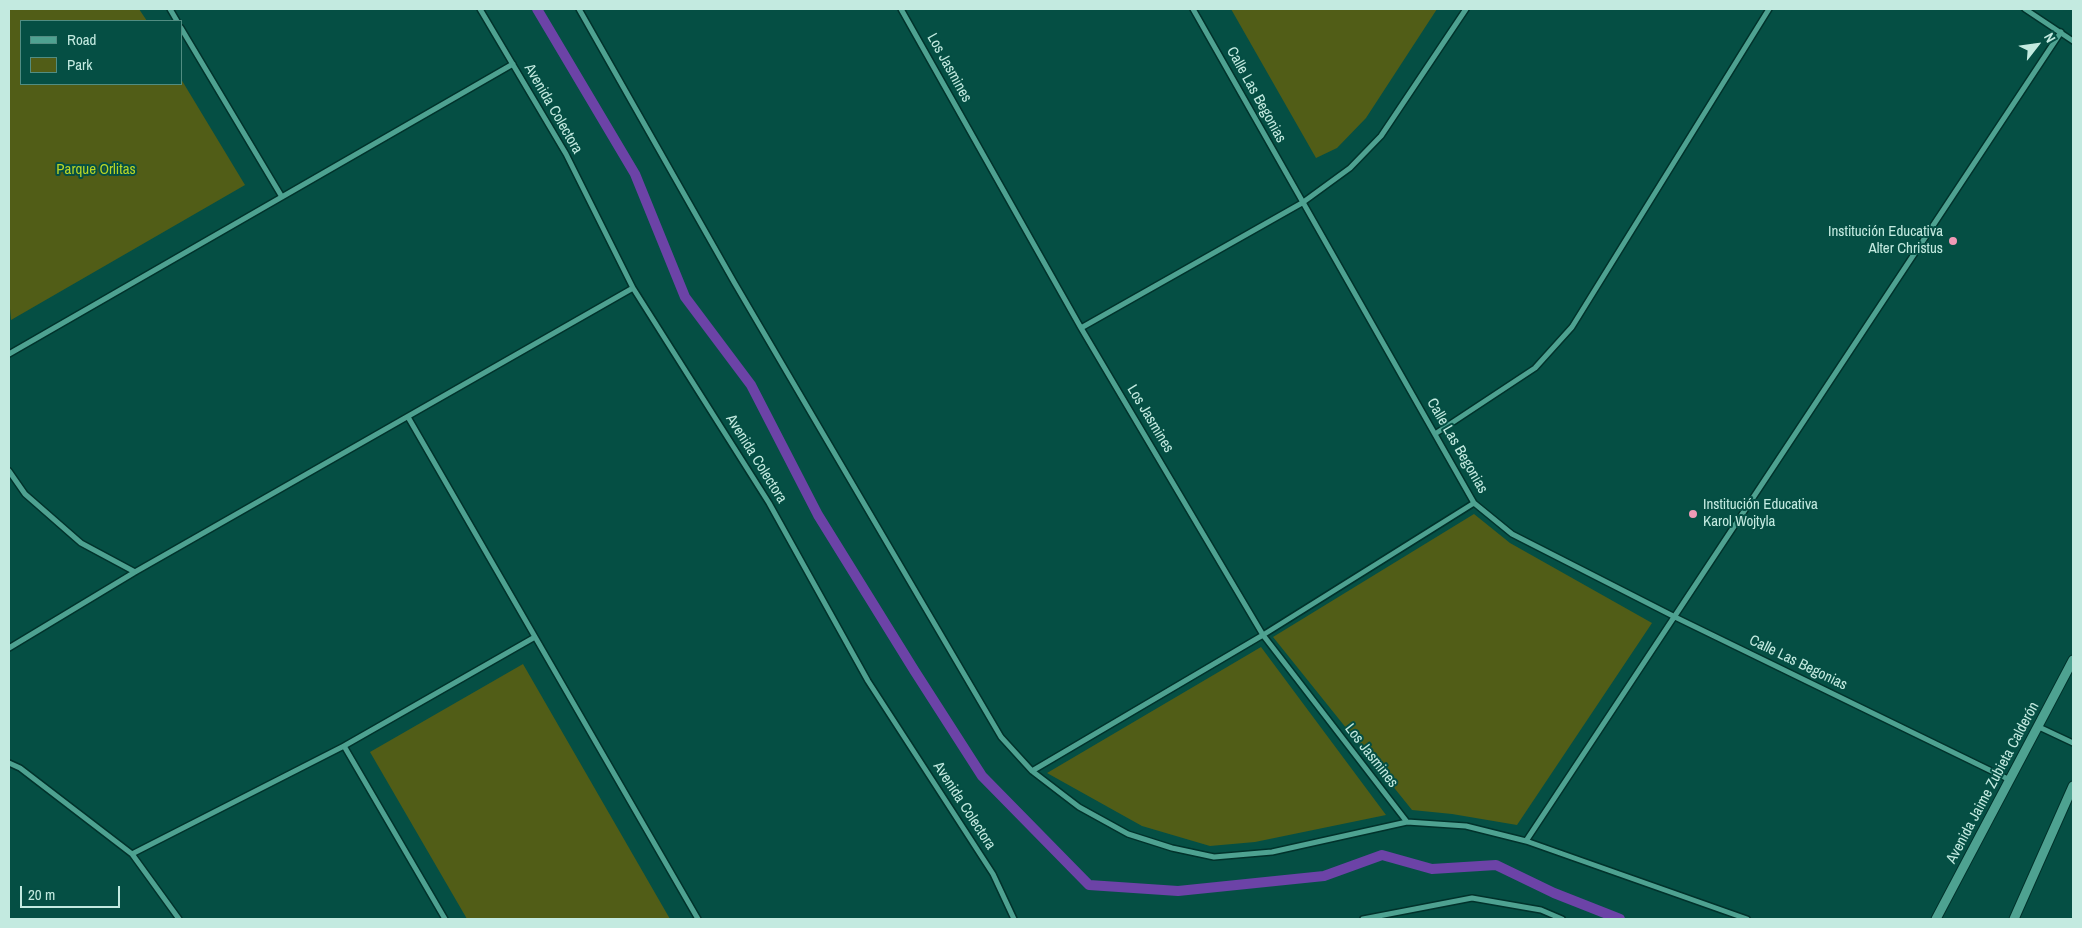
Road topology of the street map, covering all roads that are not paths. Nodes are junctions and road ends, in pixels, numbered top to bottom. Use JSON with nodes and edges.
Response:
{"nodes":[{"id":1,"x":170,"y":9,"type":"edge"},
{"id":2,"x":480,"y":9,"type":"edge"},
{"id":3,"x":579,"y":9,"type":"edge"},
{"id":4,"x":901,"y":9,"type":"edge"},
{"id":5,"x":1193,"y":9,"type":"edge"},
{"id":6,"x":1466,"y":9,"type":"edge"},
{"id":7,"x":1769,"y":9,"type":"edge"},
{"id":8,"x":2025,"y":9,"type":"edge"},
{"id":9,"x":176,"y":20,"type":"edge"},
{"id":10,"x":182,"y":30,"type":"edge"},
{"id":11,"x":2061,"y":32,"type":"junction"},
{"id":12,"x":2073,"y":41,"type":"edge"},
{"id":13,"x":513,"y":64,"type":"junction"},
{"id":14,"x":282,"y":197,"type":"junction"},
{"id":15,"x":1302,"y":203,"type":"junction"},
{"id":16,"x":633,"y":288,"type":"junction"},
{"id":17,"x":1081,"y":328,"type":"junction"},
{"id":18,"x":9,"y":354,"type":"edge"},
{"id":19,"x":408,"y":417,"type":"junction"},
{"id":20,"x":1435,"y":434,"type":"junction"},
{"id":21,"x":9,"y":471,"type":"edge"},
{"id":22,"x":1474,"y":503,"type":"junction"},
{"id":23,"x":135,"y":572,"type":"junction"},
{"id":24,"x":1675,"y":617,"type":"junction"},
{"id":25,"x":1263,"y":635,"type":"junction"},
{"id":26,"x":535,"y":637,"type":"junction"},
{"id":27,"x":9,"y":648,"type":"edge"},
{"id":28,"x":2073,"y":660,"type":"edge"},
{"id":29,"x":2039,"y":726,"type":"junction"},
{"id":30,"x":2073,"y":743,"type":"edge"},
{"id":31,"x":344,"y":746,"type":"junction"},
{"id":32,"x":9,"y":763,"type":"edge"},
{"id":33,"x":1032,"y":771,"type":"junction"},
{"id":34,"x":2010,"y":780,"type":"junction"},
{"id":35,"x":2073,"y":786,"type":"edge"},
{"id":36,"x":1407,"y":822,"type":"junction"},
{"id":37,"x":1526,"y":841,"type":"junction"},
{"id":38,"x":132,"y":854,"type":"junction"},
{"id":39,"x":179,"y":919,"type":"edge"},
{"id":40,"x":445,"y":919,"type":"edge"},
{"id":41,"x":698,"y":919,"type":"edge"},
{"id":42,"x":1014,"y":919,"type":"edge"},
{"id":43,"x":1363,"y":919,"type":"edge"},
{"id":44,"x":1562,"y":919,"type":"edge"},
{"id":45,"x":1747,"y":919,"type":"edge"},
{"id":46,"x":1936,"y":919,"type":"edge"},
{"id":47,"x":2014,"y":919,"type":"edge"}],
"edges":[{"from":1,"to":9,"type":"street"},
{"from":2,"to":13,"type":"street","name":"Avenida Colectora"},
{"from":3,"to":33,"type":"street"},
{"from":4,"to":17,"type":"street","name":"Los Jasmines"},
{"from":5,"to":15,"type":"street","name":"Calle Las Begonias"},
{"from":6,"to":15,"type":"street"},
{"from":7,"to":20,"type":"street"},
{"from":8,"to":11,"type":"street"},
{"from":10,"to":14,"type":"street"},
{"from":11,"to":12,"type":"street"},
{"from":11,"to":24,"type":"street"},
{"from":13,"to":14,"type":"street"},
{"from":13,"to":16,"type":"street","name":"Avenida Colectora"},
{"from":14,"to":18,"type":"street"},
{"from":15,"to":17,"type":"street"},
{"from":15,"to":20,"type":"street","name":"Calle Las Begonias"},
{"from":16,"to":19,"type":"street"},
{"from":16,"to":42,"type":"street","name":"Avenida Colectora"},
{"from":17,"to":25,"type":"street","name":"Los Jasmines"},
{"from":19,"to":23,"type":"street"},
{"from":19,"to":26,"type":"street"},
{"from":20,"to":22,"type":"street","name":"Calle Las Begonias"},
{"from":21,"to":23,"type":"street"},
{"from":22,"to":24,"type":"street","name":"Calle Las Begonias"},
{"from":22,"to":25,"type":"street"},
{"from":23,"to":27,"type":"street"},
{"from":24,"to":34,"type":"street","name":"Calle Las Begonias"},
{"from":24,"to":37,"type":"street"},
{"from":25,"to":33,"type":"street"},
{"from":25,"to":36,"type":"street","name":"Los Jasmines"},
{"from":26,"to":31,"type":"street"},
{"from":26,"to":41,"type":"street"},
{"from":28,"to":29,"type":"street","name":"Avenida Jaime Zubieta Calderón"},
{"from":29,"to":30,"type":"street"},
{"from":29,"to":34,"type":"street","name":"Avenida Jaime Zubieta Calderón"},
{"from":31,"to":38,"type":"street"},
{"from":31,"to":40,"type":"street"},
{"from":32,"to":38,"type":"street"},
{"from":33,"to":36,"type":"street"},
{"from":34,"to":46,"type":"street","name":"Avenida Jaime Zubieta Calderón"},
{"from":35,"to":47,"type":"street"},
{"from":36,"to":37,"type":"street"},
{"from":37,"to":45,"type":"street"},
{"from":38,"to":39,"type":"street"},
{"from":43,"to":44,"type":"street"}]}
